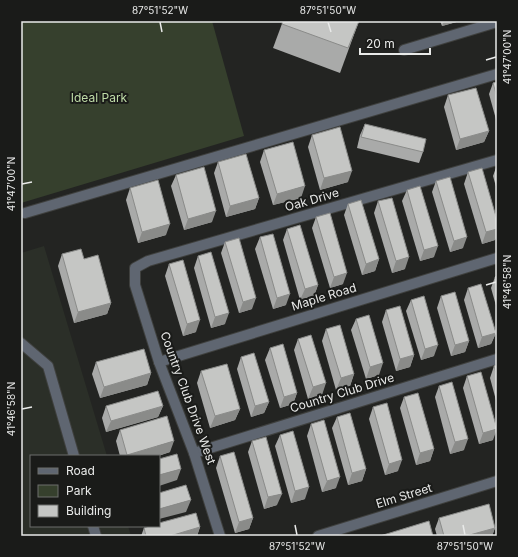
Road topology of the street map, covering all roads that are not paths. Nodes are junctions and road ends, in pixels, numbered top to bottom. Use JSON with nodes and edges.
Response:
{"nodes":[{"id":1,"x":497,"y":22,"type":"edge"},
{"id":2,"x":404,"y":50,"type":"dead end"},
{"id":3,"x":497,"y":74,"type":"edge"},
{"id":4,"x":497,"y":160,"type":"edge"},
{"id":5,"x":25,"y":213,"type":"dead end"},
{"id":6,"x":497,"y":258,"type":"edge"},
{"id":7,"x":135,"y":268,"type":"joint"},
{"id":8,"x":21,"y":343,"type":"edge"},
{"id":9,"x":497,"y":359,"type":"edge"},
{"id":10,"x":159,"y":362,"type":"junction"},
{"id":11,"x":194,"y":453,"type":"junction"},
{"id":12,"x":74,"y":455,"type":"edge"},
{"id":13,"x":497,"y":481,"type":"edge"},
{"id":14,"x":220,"y":536,"type":"edge"},
{"id":15,"x":318,"y":536,"type":"edge"}],
"edges":[{"from":1,"to":2,"type":"street"},
{"from":3,"to":5,"type":"street"},
{"from":4,"to":7,"type":"street","name":"Oak Drive"},
{"from":6,"to":10,"type":"street","name":"Maple Road"},
{"from":7,"to":10,"type":"street","name":"Country Club Drive West"},
{"from":8,"to":12,"type":"street"},
{"from":9,"to":11,"type":"street","name":"Country Club Drive"},
{"from":10,"to":11,"type":"street","name":"Country Club Drive West"},
{"from":11,"to":14,"type":"street","name":"Country Club Drive West"},
{"from":13,"to":15,"type":"street","name":"Elm Street"}]}
